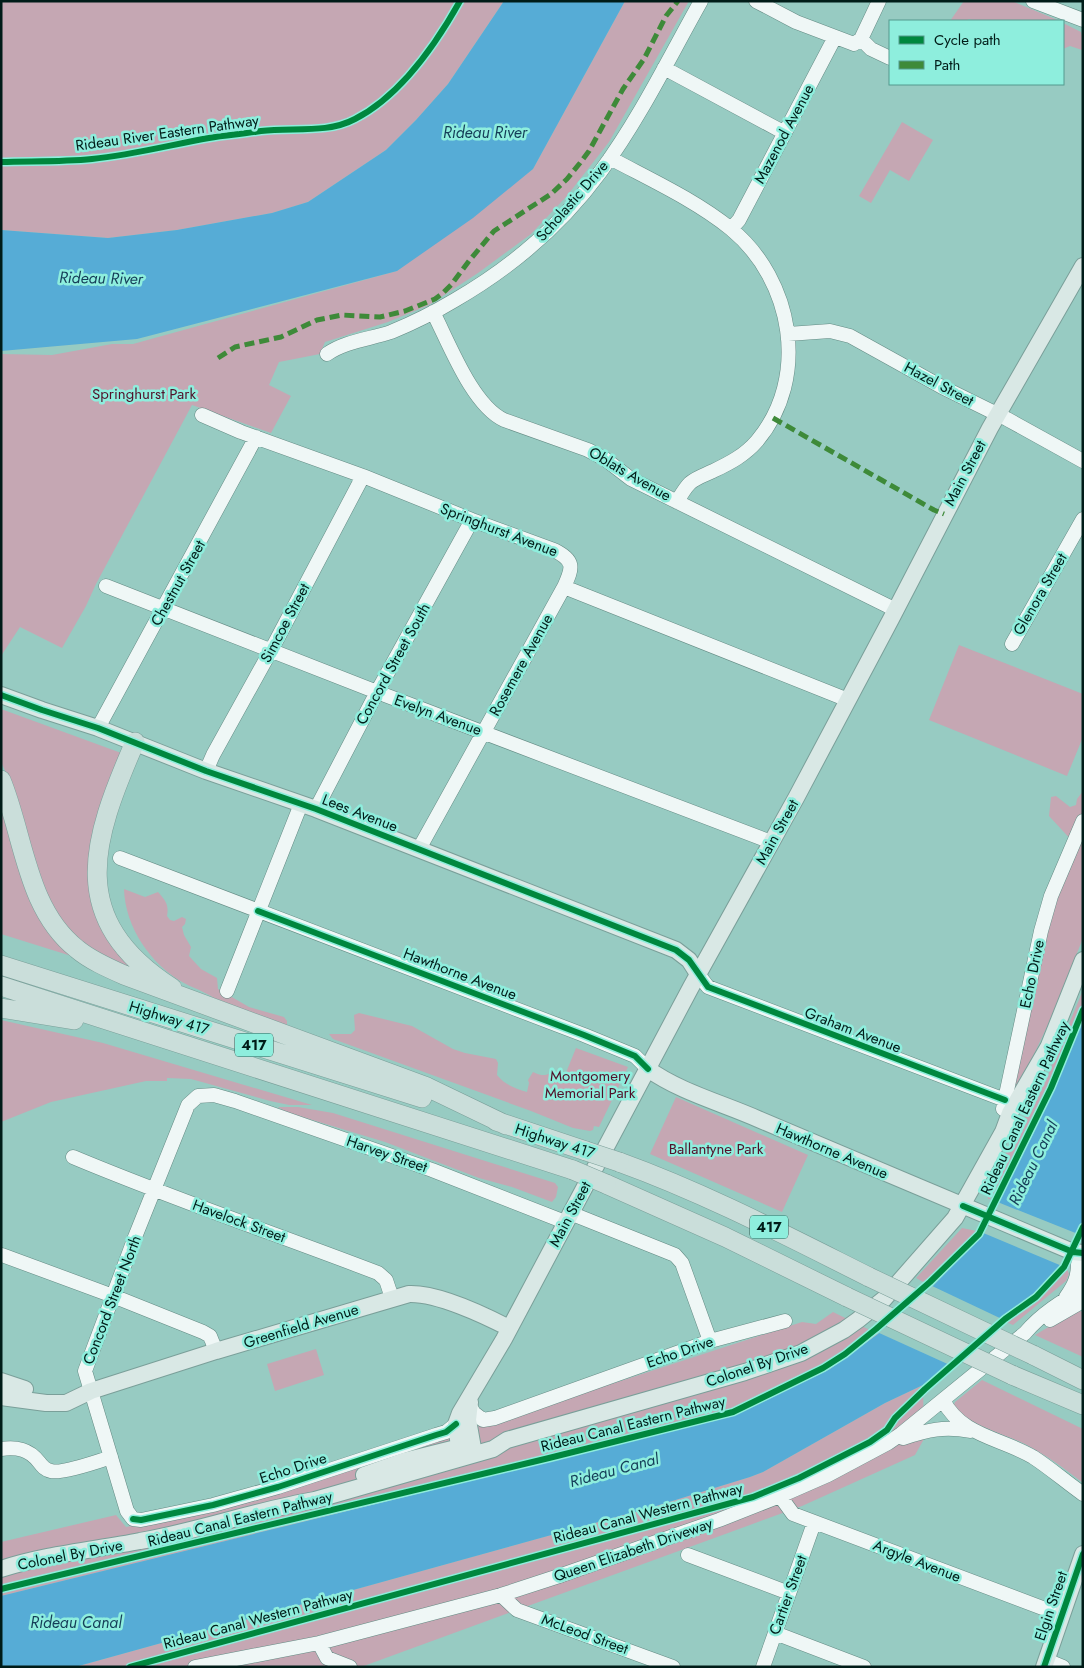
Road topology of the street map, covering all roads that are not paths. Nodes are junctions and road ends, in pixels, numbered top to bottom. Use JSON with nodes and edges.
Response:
{"nodes":[{"id":1,"x":701,"y":1,"type":"edge"},
{"id":2,"x":756,"y":1,"type":"edge"},
{"id":3,"x":879,"y":1,"type":"edge"},
{"id":4,"x":1033,"y":1,"type":"edge"},
{"id":5,"x":1083,"y":20,"type":"edge"},
{"id":6,"x":836,"y":37,"type":"junction"},
{"id":7,"x":861,"y":39,"type":"junction"},
{"id":8,"x":889,"y":58,"type":"edge"},
{"id":9,"x":664,"y":68,"type":"junction"},
{"id":10,"x":785,"y":133,"type":"junction"},
{"id":11,"x":610,"y":158,"type":"junction"},
{"id":12,"x":731,"y":229,"type":"junction"},
{"id":13,"x":1083,"y":266,"type":"edge"},
{"id":14,"x":433,"y":312,"type":"junction"},
{"id":15,"x":788,"y":334,"type":"junction"},
{"id":16,"x":327,"y":354,"type":"dead end"},
{"id":17,"x":998,"y":414,"type":"junction"},
{"id":18,"x":202,"y":415,"type":"dead end"},
{"id":19,"x":256,"y":437,"type":"junction"},
{"id":20,"x":1083,"y":461,"type":"edge"},
{"id":21,"x":363,"y":476,"type":"junction"},
{"id":22,"x":677,"y":502,"type":"junction"},
{"id":23,"x":1083,"y":519,"type":"edge"},
{"id":24,"x":472,"y":520,"type":"junction"},
{"id":25,"x":106,"y":586,"type":"dead end"},
{"id":26,"x":564,"y":587,"type":"junction"},
{"id":27,"x":164,"y":610,"type":"junction"},
{"id":28,"x":896,"y":610,"type":"junction"},
{"id":29,"x":1012,"y":644,"type":"dead end"},
{"id":30,"x":271,"y":650,"type":"junction"},
{"id":31,"x":377,"y":692,"type":"junction"},
{"id":32,"x":1,"y":695,"type":"edge"},
{"id":33,"x":848,"y":700,"type":"junction"},
{"id":34,"x":98,"y":728,"type":"junction"},
{"id":35,"x":484,"y":732,"type":"junction"},
{"id":36,"x":135,"y":742,"type":"junction"},
{"id":37,"x":206,"y":771,"type":"junction"},
{"id":38,"x":1,"y":780,"type":"edge"},
{"id":39,"x":308,"y":806,"type":"junction"},
{"id":40,"x":1083,"y":821,"type":"edge"},
{"id":41,"x":771,"y":842,"type":"junction"},
{"id":42,"x":419,"y":849,"type":"junction"},
{"id":43,"x":120,"y":858,"type":"dead end"},
{"id":44,"x":258,"y":912,"type":"junction"},
{"id":45,"x":1083,"y":960,"type":"edge"},
{"id":46,"x":1,"y":966,"type":"edge"},
{"id":47,"x":698,"y":974,"type":"junction"},
{"id":48,"x":1,"y":986,"type":"edge"},
{"id":49,"x":227,"y":991,"type":"dead end"},
{"id":50,"x":206,"y":1006,"type":"junction"},
{"id":51,"x":1,"y":1008,"type":"edge"},
{"id":52,"x":176,"y":1042,"type":"junction"},
{"id":53,"x":648,"y":1069,"type":"junction"},
{"id":54,"x":207,"y":1095,"type":"joint"},
{"id":55,"x":1005,"y":1100,"type":"junction"},
{"id":56,"x":506,"y":1124,"type":"junction"},
{"id":57,"x":1003,"y":1132,"type":"junction"},
{"id":58,"x":73,"y":1157,"type":"dead end"},
{"id":59,"x":155,"y":1191,"type":"junction"},
{"id":60,"x":963,"y":1206,"type":"junction"},
{"id":61,"x":568,"y":1217,"type":"junction"},
{"id":62,"x":2,"y":1255,"type":"edge"},
{"id":63,"x":1079,"y":1259,"type":"edge"},
{"id":64,"x":1083,"y":1289,"type":"edge"},
{"id":65,"x":113,"y":1296,"type":"junction"},
{"id":66,"x":392,"y":1298,"type":"junction"},
{"id":67,"x":1064,"y":1300,"type":"junction"},
{"id":68,"x":1083,"y":1301,"type":"edge"},
{"id":69,"x":785,"y":1321,"type":"dead end"},
{"id":70,"x":509,"y":1328,"type":"junction"},
{"id":71,"x":1025,"y":1333,"type":"junction"},
{"id":72,"x":710,"y":1341,"type":"junction"},
{"id":73,"x":216,"y":1351,"type":"junction"},
{"id":74,"x":1033,"y":1355,"type":"junction"},
{"id":75,"x":1083,"y":1371,"type":"edge"},
{"id":76,"x":1083,"y":1380,"type":"edge"},
{"id":77,"x":1,"y":1381,"type":"edge"},
{"id":78,"x":1029,"y":1383,"type":"junction"},
{"id":79,"x":1,"y":1386,"type":"edge"},
{"id":80,"x":25,"y":1389,"type":"junction"},
{"id":81,"x":91,"y":1391,"type":"junction"},
{"id":82,"x":1,"y":1397,"type":"edge"},
{"id":83,"x":943,"y":1400,"type":"junction"},
{"id":84,"x":470,"y":1401,"type":"junction"},
{"id":85,"x":1083,"y":1405,"type":"edge"},
{"id":86,"x":1083,"y":1419,"type":"edge"},
{"id":87,"x":456,"y":1424,"type":"junction"},
{"id":88,"x":976,"y":1432,"type":"junction"},
{"id":89,"x":888,"y":1443,"type":"junction"},
{"id":90,"x":468,"y":1448,"type":"junction"},
{"id":91,"x":1,"y":1449,"type":"edge"},
{"id":92,"x":111,"y":1457,"type":"junction"},
{"id":93,"x":1083,"y":1494,"type":"edge"},
{"id":94,"x":780,"y":1496,"type":"junction"},
{"id":95,"x":133,"y":1519,"type":"joint"},
{"id":96,"x":814,"y":1523,"type":"junction"},
{"id":97,"x":688,"y":1554,"type":"dead end"},
{"id":98,"x":1083,"y":1554,"type":"edge"},
{"id":99,"x":1,"y":1569,"type":"edge"},
{"id":100,"x":789,"y":1592,"type":"junction"},
{"id":101,"x":501,"y":1595,"type":"junction"},
{"id":102,"x":1061,"y":1616,"type":"junction"},
{"id":103,"x":774,"y":1633,"type":"junction"},
{"id":104,"x":319,"y":1643,"type":"junction"},
{"id":105,"x":325,"y":1662,"type":"edge"},
{"id":106,"x":1045,"y":1664,"type":"edge"},
{"id":107,"x":195,"y":1667,"type":"edge"},
{"id":108,"x":350,"y":1667,"type":"edge"},
{"id":109,"x":673,"y":1667,"type":"edge"},
{"id":110,"x":762,"y":1667,"type":"edge"},
{"id":111,"x":864,"y":1667,"type":"edge"},
{"id":112,"x":1063,"y":1667,"type":"edge"}],
"edges":[{"from":1,"to":9,"type":"street","name":"Scholastic Drive"},
{"from":2,"to":6,"type":"street"},
{"from":3,"to":7,"type":"street"},
{"from":4,"to":5,"type":"street"},
{"from":6,"to":7,"type":"street"},
{"from":6,"to":10,"type":"street","name":"Mazenod Avenue"},
{"from":7,"to":8,"type":"street"},
{"from":9,"to":10,"type":"street"},
{"from":9,"to":11,"type":"street","name":"Scholastic Drive"},
{"from":10,"to":12,"type":"street","name":"Mazenod Avenue"},
{"from":11,"to":12,"type":"street"},
{"from":11,"to":14,"type":"street","name":"Scholastic Drive"},
{"from":12,"to":15,"type":"street"},
{"from":13,"to":17,"type":"main road","name":"Main Street"},
{"from":14,"to":16,"type":"street","name":"Scholastic Drive"},
{"from":14,"to":22,"type":"street","name":"Oblats Avenue"},
{"from":15,"to":17,"type":"street","name":"Hazel Street"},
{"from":15,"to":22,"type":"street"},
{"from":17,"to":20,"type":"street","name":"Hazel Street"},
{"from":17,"to":28,"type":"main road","name":"Main Street"},
{"from":18,"to":19,"type":"street","name":"Springhurst Avenue"},
{"from":19,"to":21,"type":"street","name":"Springhurst Avenue"},
{"from":19,"to":27,"type":"street","name":"Chestnut Street"},
{"from":21,"to":24,"type":"street","name":"Springhurst Avenue"},
{"from":21,"to":30,"type":"street","name":"Simcoe Street"},
{"from":22,"to":28,"type":"street","name":"Oblats Avenue"},
{"from":23,"to":29,"type":"street","name":"Glenora Street"},
{"from":24,"to":26,"type":"street","name":"Springhurst Avenue"},
{"from":24,"to":31,"type":"street","name":"Concord Street South"},
{"from":25,"to":27,"type":"street","name":"Evelyn Avenue"},
{"from":26,"to":33,"type":"street"},
{"from":26,"to":35,"type":"street","name":"Rosemere Avenue"},
{"from":27,"to":30,"type":"street","name":"Evelyn Avenue"},
{"from":27,"to":34,"type":"street","name":"Chestnut Street"},
{"from":28,"to":33,"type":"main road","name":"Main Street"},
{"from":30,"to":31,"type":"street","name":"Evelyn Avenue"},
{"from":30,"to":37,"type":"street","name":"Simcoe Street"},
{"from":31,"to":35,"type":"street","name":"Evelyn Avenue"},
{"from":31,"to":39,"type":"street","name":"Concord Street South"},
{"from":32,"to":34,"type":"main road","name":"Lees Avenue"},
{"from":33,"to":41,"type":"main road","name":"Main Street"},
{"from":34,"to":36,"type":"main road","name":"Lees Avenue"},
{"from":35,"to":41,"type":"street","name":"Evelyn Avenue"},
{"from":35,"to":42,"type":"street","name":"Rosemere Avenue"},
{"from":36,"to":37,"type":"main road","name":"Lees Avenue"},
{"from":36,"to":50,"type":"highway"},
{"from":37,"to":39,"type":"main road","name":"Lees Avenue"},
{"from":38,"to":50,"type":"highway"},
{"from":39,"to":42,"type":"main road","name":"Lees Avenue"},
{"from":39,"to":44,"type":"street","name":"Concord Street South"},
{"from":40,"to":55,"type":"street","name":"Echo Drive"},
{"from":41,"to":47,"type":"main road","name":"Main Street"},
{"from":42,"to":47,"type":"main road","name":"Lees Avenue"},
{"from":43,"to":44,"type":"street","name":"Hawthorne Avenue"},
{"from":44,"to":49,"type":"street","name":"Concord Street South"},
{"from":44,"to":53,"type":"street","name":"Hawthorne Avenue"},
{"from":45,"to":57,"type":"main road","name":"Colonel By Drive"},
{"from":46,"to":56,"type":"highway","name":"Highway 417","number":"417"},
{"from":47,"to":53,"type":"main road","name":"Main Street"},
{"from":47,"to":55,"type":"street","name":"Graham Avenue"},
{"from":48,"to":52,"type":"highway","number":"417"},
{"from":50,"to":56,"type":"highway"},
{"from":51,"to":52,"type":"highway"},
{"from":52,"to":78,"type":"highway","number":"417","bridge":true},
{"from":53,"to":60,"type":"main road","name":"Hawthorne Avenue"},
{"from":53,"to":61,"type":"main road","name":"Main Street"},
{"from":54,"to":59,"type":"street","name":"Concord Street North"},
{"from":54,"to":61,"type":"street","name":"Harvey Street"},
{"from":55,"to":57,"type":"street","name":"Echo Drive"},
{"from":56,"to":74,"type":"highway","name":"Highway 417","number":"417","bridge":true},
{"from":57,"to":60,"type":"main road","name":"Colonel By Drive"},
{"from":58,"to":59,"type":"street","name":"Havelock Street"},
{"from":59,"to":65,"type":"street","name":"Concord Street North"},
{"from":59,"to":66,"type":"street","name":"Havelock Street"},
{"from":60,"to":63,"type":"main road","name":"Hawthorne Avenue"},
{"from":60,"to":90,"type":"main road","name":"Colonel By Drive"},
{"from":61,"to":70,"type":"main road","name":"Main Street"},
{"from":61,"to":72,"type":"street","name":"Harvey Street"},
{"from":62,"to":65,"type":"street"},
{"from":63,"to":67,"type":"street"},
{"from":64,"to":67,"type":"street","name":"Queen Elizabeth Driveway"},
{"from":65,"to":73,"type":"street"},
{"from":65,"to":81,"type":"street","name":"Concord Street North"},
{"from":66,"to":70,"type":"main road","name":"Greenfield Avenue"},
{"from":66,"to":73,"type":"main road","name":"Greenfield Avenue"},
{"from":67,"to":71,"type":"street","name":"Queen Elizabeth Driveway"},
{"from":68,"to":71,"type":"street","name":"Queen Elizabeth Driveway"},
{"from":69,"to":72,"type":"street","name":"Echo Drive"},
{"from":70,"to":84,"type":"main road","name":"Main Street"},
{"from":71,"to":83,"type":"street","name":"Queen Elizabeth Driveway"},
{"from":72,"to":84,"type":"street","name":"Echo Drive"},
{"from":73,"to":81,"type":"main road","name":"Greenfield Avenue"},
{"from":74,"to":75,"type":"highway"},
{"from":74,"to":76,"type":"highway","name":"Highway 417","number":"417"},
{"from":77,"to":80,"type":"main road"},
{"from":78,"to":85,"type":"highway","number":"417"},
{"from":78,"to":86,"type":"highway"},
{"from":79,"to":80,"type":"main road","name":"Greenfield Avenue"},
{"from":80,"to":81,"type":"main road","name":"Greenfield Avenue"},
{"from":81,"to":82,"type":"main road","name":"Greenfield Avenue"},
{"from":81,"to":92,"type":"street","name":"Concord Street North"},
{"from":83,"to":88,"type":"street"},
{"from":83,"to":89,"type":"street","name":"Queen Elizabeth Driveway"},
{"from":84,"to":87,"type":"main road","name":"Main Street"},
{"from":84,"to":90,"type":"main road","name":"Main Street"},
{"from":87,"to":90,"type":"main road"},
{"from":87,"to":95,"type":"street","name":"Echo Drive"},
{"from":88,"to":89,"type":"street"},
{"from":88,"to":93,"type":"street"},
{"from":89,"to":94,"type":"street","name":"Queen Elizabeth Driveway"},
{"from":90,"to":99,"type":"main road","name":"Colonel By Drive"},
{"from":91,"to":92,"type":"street"},
{"from":92,"to":95,"type":"street","name":"Concord Street North"},
{"from":94,"to":96,"type":"street","name":"Argyle Avenue"},
{"from":94,"to":101,"type":"street","name":"Queen Elizabeth Driveway"},
{"from":96,"to":100,"type":"street","name":"Cartier Street"},
{"from":96,"to":102,"type":"street","name":"Argyle Avenue"},
{"from":97,"to":100,"type":"street"},
{"from":98,"to":102,"type":"main road","name":"Elgin Street"},
{"from":100,"to":103,"type":"street","name":"Cartier Street"},
{"from":101,"to":104,"type":"street","name":"Queen Elizabeth Driveway"},
{"from":101,"to":109,"type":"street","name":"McLeod Street"},
{"from":102,"to":106,"type":"main road","name":"Elgin Street"},
{"from":103,"to":110,"type":"street","name":"Cartier Street"},
{"from":103,"to":111,"type":"street"},
{"from":104,"to":105,"type":"street"},
{"from":104,"to":107,"type":"street","name":"Queen Elizabeth Driveway"},
{"from":105,"to":108,"type":"street"},
{"from":106,"to":112,"type":"street"}]}
